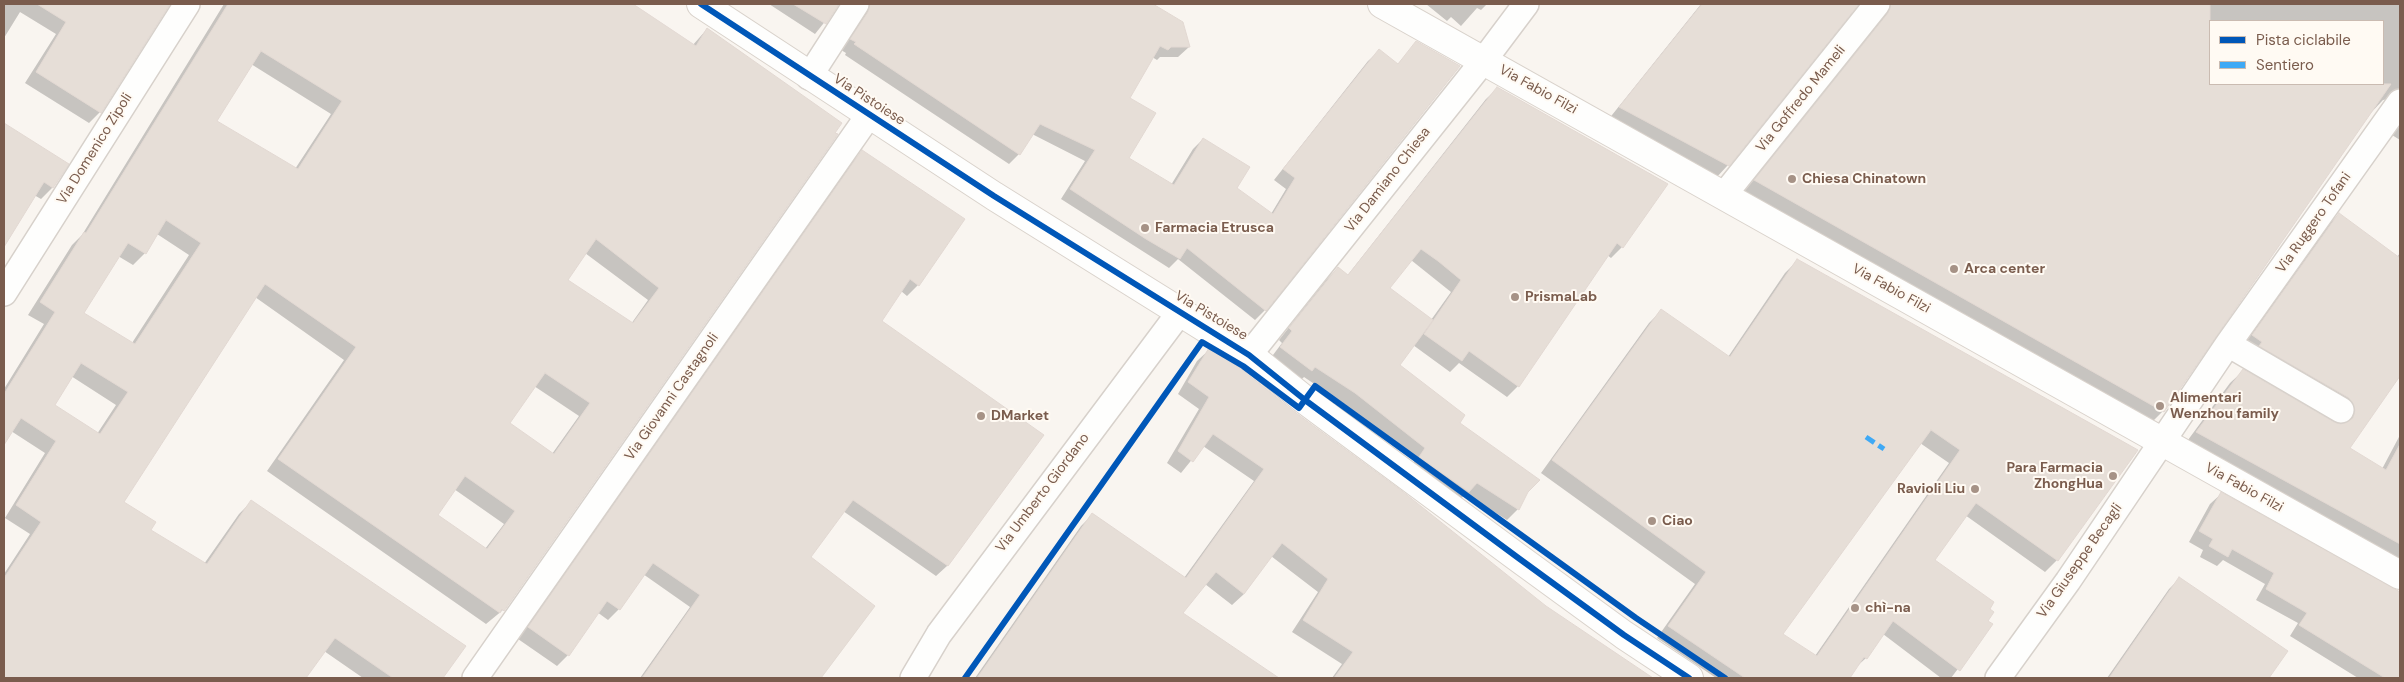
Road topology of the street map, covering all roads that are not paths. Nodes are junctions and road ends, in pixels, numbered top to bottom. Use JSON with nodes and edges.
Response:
{"nodes":[{"id":1,"x":187,"y":4,"type":"edge"},
{"id":2,"x":701,"y":4,"type":"edge"},
{"id":3,"x":856,"y":4,"type":"edge"},
{"id":4,"x":1382,"y":4,"type":"edge"},
{"id":5,"x":1526,"y":4,"type":"edge"},
{"id":6,"x":1877,"y":4,"type":"edge"},
{"id":7,"x":1484,"y":60,"type":"junction"},
{"id":8,"x":809,"y":77,"type":"junction"},
{"id":9,"x":2400,"y":102,"type":"edge"},
{"id":10,"x":869,"y":115,"type":"junction"},
{"id":11,"x":1724,"y":194,"type":"junction"},
{"id":12,"x":4,"y":293,"type":"edge"},
{"id":13,"x":1180,"y":312,"type":"junction"},
{"id":14,"x":2228,"y":344,"type":"junction"},
{"id":15,"x":1249,"y":354,"type":"junction"},
{"id":16,"x":2341,"y":410,"type":"dead end"},
{"id":17,"x":2162,"y":442,"type":"junction"},
{"id":18,"x":2400,"y":575,"type":"edge"},
{"id":19,"x":1682,"y":676,"type":"edge"},
{"id":20,"x":475,"y":678,"type":"edge"},
{"id":21,"x":913,"y":678,"type":"edge"},
{"id":22,"x":1998,"y":678,"type":"edge"}],
"edges":[{"from":1,"to":12,"type":"street","name":"Via Domenico Zipoli"},
{"from":2,"to":8,"type":"street","name":"Via Pistoiese"},
{"from":3,"to":8,"type":"street"},
{"from":4,"to":7,"type":"street","name":"Via Fabio Filzi"},
{"from":5,"to":7,"type":"street","name":"Via Damiano Chiesa"},
{"from":6,"to":11,"type":"street","name":"Via Goffredo Mameli"},
{"from":7,"to":11,"type":"street","name":"Via Fabio Filzi"},
{"from":7,"to":15,"type":"street","name":"Via Damiano Chiesa"},
{"from":8,"to":10,"type":"street","name":"Via Pistoiese"},
{"from":9,"to":14,"type":"street","name":"Via Ruggero Tofani"},
{"from":10,"to":13,"type":"street","name":"Via Pistoiese"},
{"from":10,"to":20,"type":"street","name":"Via Giovanni Castagnoli"},
{"from":11,"to":17,"type":"street","name":"Via Fabio Filzi"},
{"from":13,"to":15,"type":"street","name":"Via Pistoiese"},
{"from":13,"to":21,"type":"street","name":"Via Umberto Giordano"},
{"from":14,"to":16,"type":"street"},
{"from":14,"to":17,"type":"street","name":"Via Ruggero Tofani"},
{"from":15,"to":19,"type":"street","name":"Via Pistoiese"},
{"from":17,"to":18,"type":"street","name":"Via Fabio Filzi"},
{"from":17,"to":22,"type":"street","name":"Via Giuseppe Becagli"}]}
